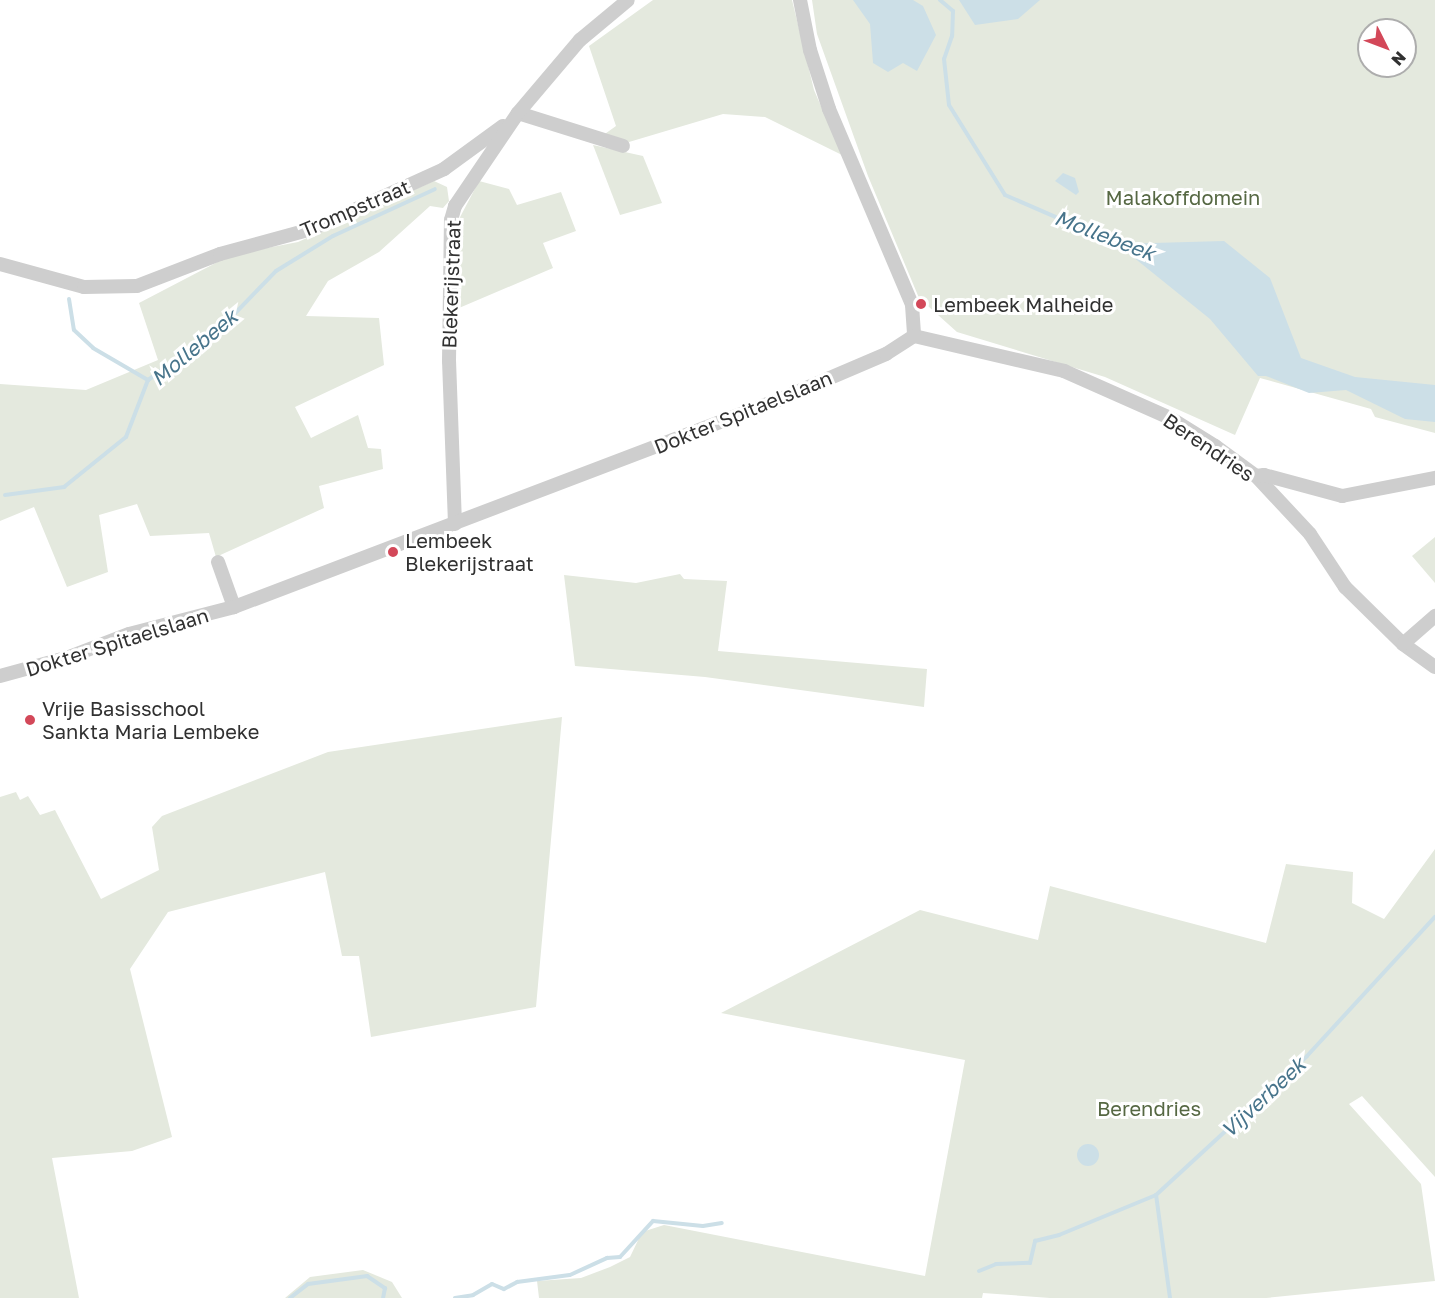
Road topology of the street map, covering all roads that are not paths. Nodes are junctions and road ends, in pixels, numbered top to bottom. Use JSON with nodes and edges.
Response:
{"nodes":[{"id":1,"x":628,"y":0,"type":"edge"},
{"id":2,"x":800,"y":0,"type":"edge"},
{"id":3,"x":518,"y":113,"type":"junction"},
{"id":4,"x":622,"y":146,"type":"dead end"},
{"id":5,"x":444,"y":169,"type":"junction"},
{"id":6,"x":461,"y":193,"type":"junction"},
{"id":7,"x":0,"y":264,"type":"edge"},
{"id":8,"x":914,"y":336,"type":"junction"},
{"id":9,"x":1256,"y":476,"type":"junction"},
{"id":10,"x":1435,"y":478,"type":"edge"},
{"id":11,"x":455,"y":524,"type":"junction"},
{"id":12,"x":218,"y":562,"type":"dead end"},
{"id":13,"x":234,"y":607,"type":"junction"},
{"id":14,"x":1435,"y":616,"type":"edge"},
{"id":15,"x":1403,"y":644,"type":"junction"},
{"id":16,"x":1435,"y":668,"type":"edge"},
{"id":17,"x":0,"y":676,"type":"edge"}],
"edges":[{"from":1,"to":3,"type":"street","name":"Blekerijstraat"},
{"from":2,"to":8,"type":"street"},
{"from":3,"to":4,"type":"street"},
{"from":3,"to":5,"type":"street","name":"Trompstraat"},
{"from":3,"to":6,"type":"street","name":"Blekerijstraat"},
{"from":5,"to":6,"type":"street"},
{"from":5,"to":7,"type":"street","name":"Trompstraat"},
{"from":6,"to":11,"type":"street","name":"Blekerijstraat"},
{"from":8,"to":9,"type":"street","name":"Berendries"},
{"from":8,"to":11,"type":"street","name":"Dokter Spitaelslaan"},
{"from":9,"to":10,"type":"street"},
{"from":9,"to":15,"type":"street","name":"Berendries"},
{"from":11,"to":13,"type":"street","name":"Dokter Spitaelslaan"},
{"from":12,"to":13,"type":"street","name":"Dokter Spitaelslaan"},
{"from":13,"to":17,"type":"street","name":"Dokter Spitaelslaan"},
{"from":14,"to":15,"type":"street"},
{"from":15,"to":16,"type":"street","name":"Berendries"}]}
